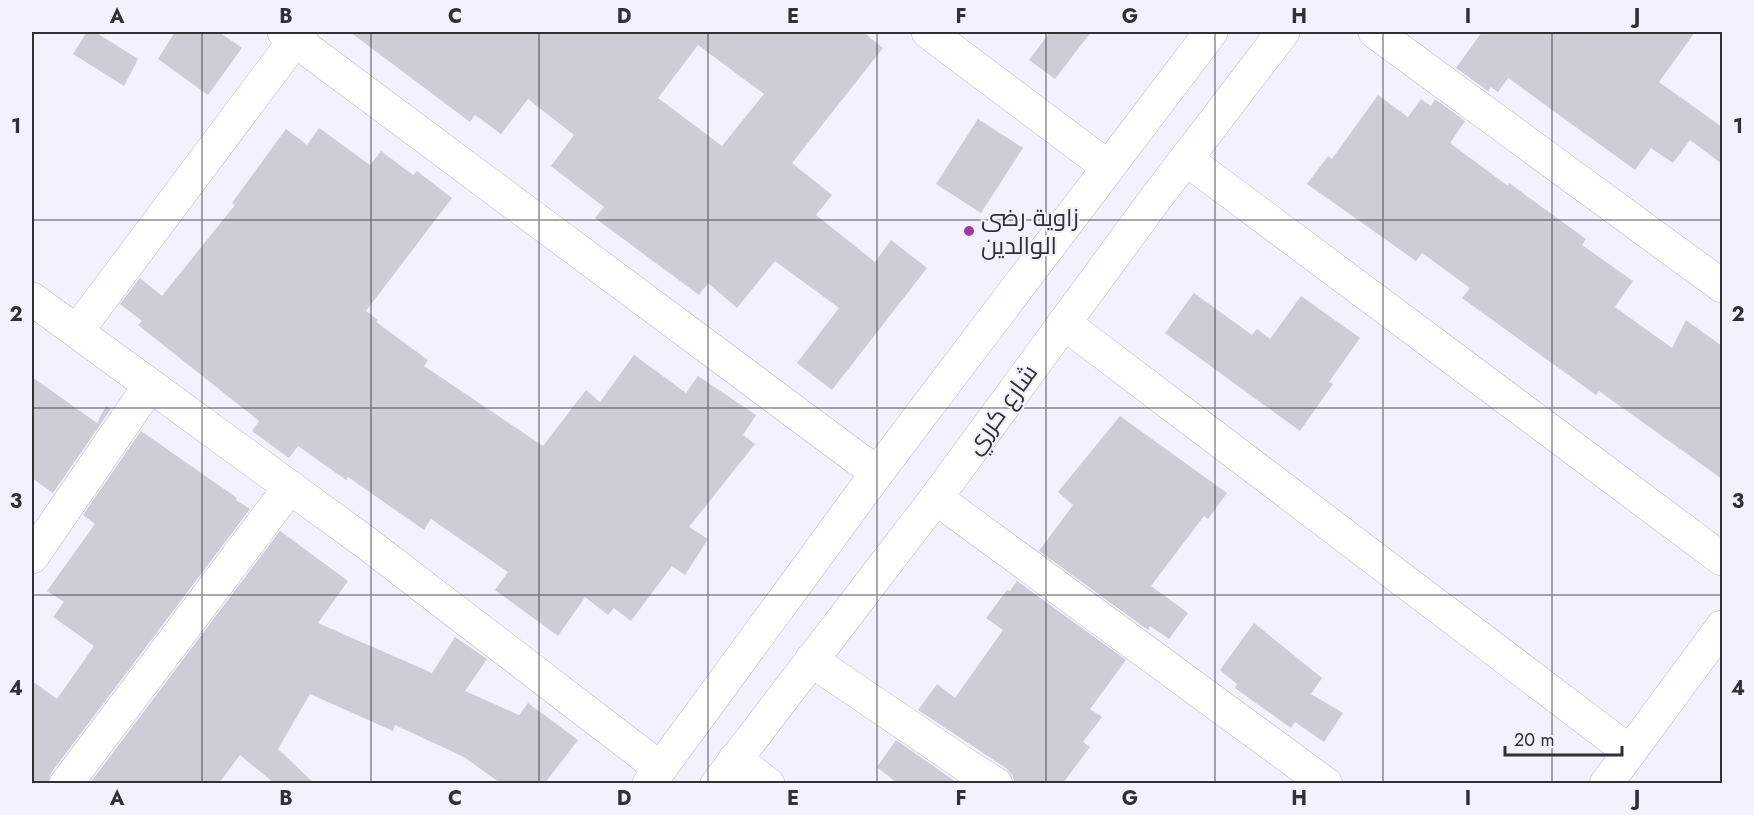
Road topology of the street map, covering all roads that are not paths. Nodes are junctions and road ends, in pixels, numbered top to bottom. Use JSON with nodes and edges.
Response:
{"nodes":[{"id":1,"x":928,"y":32,"type":"edge"},
{"id":2,"x":1211,"y":32,"type":"edge"},
{"id":3,"x":1283,"y":32,"type":"edge"},
{"id":4,"x":1375,"y":32,"type":"edge"},
{"id":5,"x":293,"y":34,"type":"edge"},
{"id":6,"x":1186,"y":159,"type":"junction"},
{"id":7,"x":1108,"y":167,"type":"junction"},
{"id":8,"x":1722,"y":286,"type":"edge"},
{"id":9,"x":32,"y":298,"type":"edge"},
{"id":10,"x":1064,"y":324,"type":"junction"},
{"id":11,"x":77,"y":332,"type":"junction"},
{"id":12,"x":150,"y":386,"type":"junction"},
{"id":13,"x":878,"y":473,"type":"junction"},
{"id":14,"x":290,"y":487,"type":"junction"},
{"id":15,"x":936,"y":498,"type":"junction"},
{"id":16,"x":32,"y":557,"type":"edge"},
{"id":17,"x":1722,"y":559,"type":"edge"},
{"id":18,"x":1722,"y":627,"type":"edge"},
{"id":19,"x":812,"y":660,"type":"junction"},
{"id":20,"x":1630,"y":752,"type":"junction"},
{"id":21,"x":726,"y":771,"type":"edge"},
{"id":22,"x":655,"y":776,"type":"edge"},
{"id":23,"x":66,"y":783,"type":"edge"},
{"id":24,"x":768,"y":783,"type":"edge"},
{"id":25,"x":996,"y":783,"type":"edge"},
{"id":26,"x":1326,"y":783,"type":"edge"},
{"id":27,"x":1606,"y":783,"type":"edge"}],
"edges":[{"from":1,"to":7,"type":"street"},
{"from":2,"to":7,"type":"street"},
{"from":3,"to":6,"type":"street","name":"شارع كرري"},
{"from":4,"to":8,"type":"street"},
{"from":5,"to":11,"type":"street"},
{"from":5,"to":13,"type":"street"},
{"from":6,"to":10,"type":"street","name":"شارع كرري"},
{"from":6,"to":17,"type":"street"},
{"from":7,"to":13,"type":"street"},
{"from":9,"to":11,"type":"street"},
{"from":10,"to":15,"type":"street","name":"شارع كرري"},
{"from":10,"to":20,"type":"street"},
{"from":11,"to":12,"type":"street"},
{"from":12,"to":14,"type":"street"},
{"from":12,"to":16,"type":"street"},
{"from":13,"to":22,"type":"street"},
{"from":14,"to":22,"type":"street"},
{"from":14,"to":23,"type":"street"},
{"from":15,"to":19,"type":"street","name":"شارع كرري"},
{"from":15,"to":26,"type":"street"},
{"from":18,"to":20,"type":"street"},
{"from":19,"to":21,"type":"street","name":"شارع كرري"},
{"from":19,"to":25,"type":"street"},
{"from":20,"to":27,"type":"street"},
{"from":21,"to":24,"type":"street"}]}
